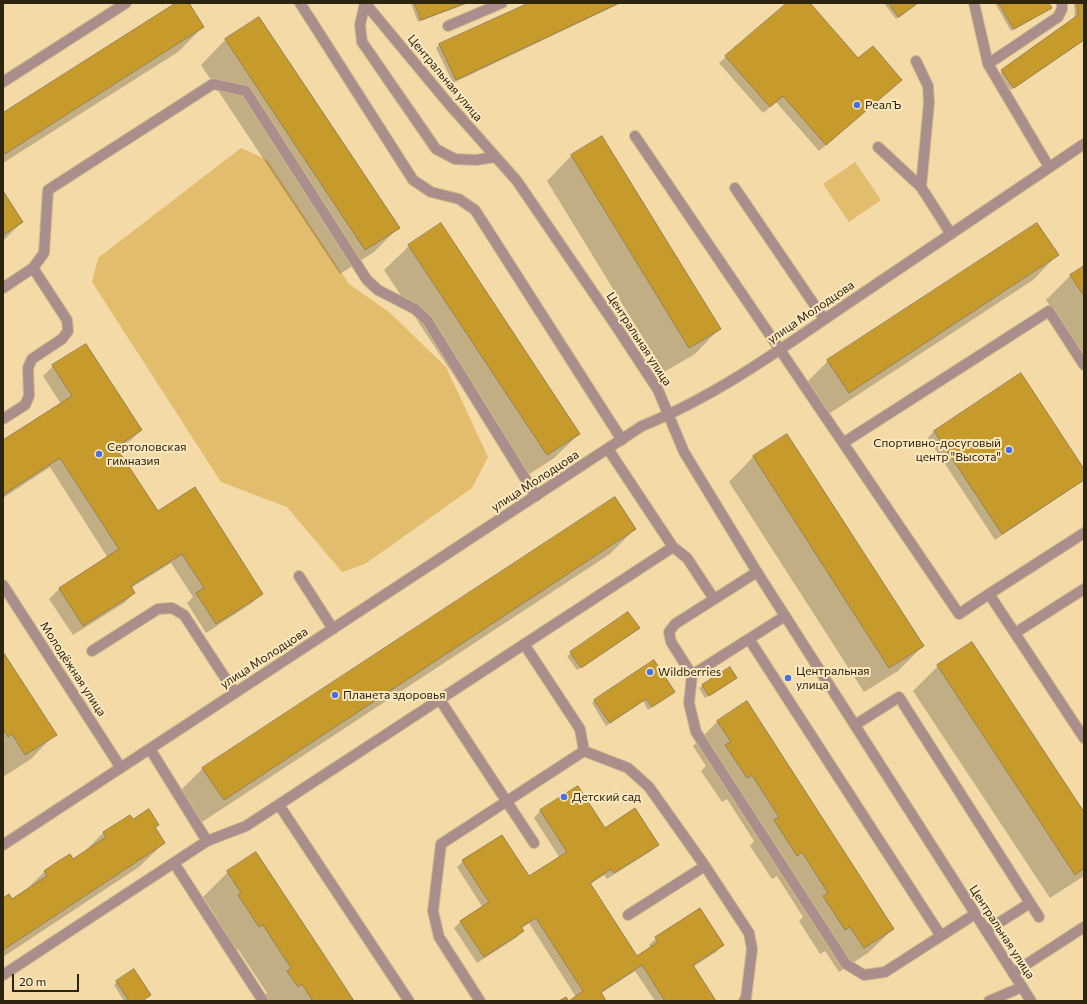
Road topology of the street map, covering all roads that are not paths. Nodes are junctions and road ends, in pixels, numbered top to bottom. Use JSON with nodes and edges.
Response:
{"nodes":[{"id":1,"x":126,"y":3,"type":"edge"},
{"id":2,"x":300,"y":3,"type":"edge"},
{"id":3,"x":365,"y":3,"type":"edge"},
{"id":4,"x":502,"y":3,"type":"edge"},
{"id":5,"x":974,"y":3,"type":"edge"},
{"id":6,"x":1062,"y":3,"type":"edge"},
{"id":7,"x":448,"y":26,"type":"dead end"},
{"id":8,"x":916,"y":60,"type":"dead end"},
{"id":9,"x":988,"y":64,"type":"junction"},
{"id":10,"x":3,"y":82,"type":"edge"},
{"id":11,"x":635,"y":136,"type":"dead end"},
{"id":12,"x":1084,"y":144,"type":"edge"},
{"id":13,"x":878,"y":146,"type":"dead end"},
{"id":14,"x":495,"y":157,"type":"junction"},
{"id":15,"x":1049,"y":167,"type":"junction"},
{"id":16,"x":921,"y":187,"type":"junction"},
{"id":17,"x":735,"y":188,"type":"dead end"},
{"id":18,"x":950,"y":234,"type":"junction"},
{"id":19,"x":33,"y":268,"type":"junction"},
{"id":20,"x":3,"y":288,"type":"edge"},
{"id":21,"x":824,"y":319,"type":"junction"},
{"id":22,"x":780,"y":350,"type":"junction"},
{"id":23,"x":1084,"y":365,"type":"edge"},
{"id":24,"x":669,"y":415,"type":"junction"},
{"id":25,"x":3,"y":419,"type":"edge"},
{"id":26,"x":622,"y":440,"type":"junction"},
{"id":27,"x":843,"y":443,"type":"junction"},
{"id":28,"x":608,"y":448,"type":"junction"},
{"id":29,"x":536,"y":496,"type":"junction"},
{"id":30,"x":1084,"y":533,"type":"edge"},
{"id":31,"x":673,"y":547,"type":"junction"},
{"id":32,"x":757,"y":572,"type":"junction"},
{"id":33,"x":299,"y":576,"type":"dead end"},
{"id":34,"x":3,"y":584,"type":"edge"},
{"id":35,"x":1084,"y":589,"type":"edge"},
{"id":36,"x":989,"y":594,"type":"junction"},
{"id":37,"x":714,"y":599,"type":"junction"},
{"id":38,"x":785,"y":616,"type":"junction"},
{"id":39,"x":333,"y":629,"type":"junction"},
{"id":40,"x":1015,"y":633,"type":"junction"},
{"id":41,"x":749,"y":639,"type":"junction"},
{"id":42,"x":524,"y":644,"type":"junction"},
{"id":43,"x":92,"y":651,"type":"dead end"},
{"id":44,"x":692,"y":675,"type":"junction"},
{"id":45,"x":235,"y":693,"type":"junction"},
{"id":46,"x":440,"y":700,"type":"junction"},
{"id":47,"x":854,"y":725,"type":"junction"},
{"id":48,"x":1084,"y":738,"type":"edge"},
{"id":49,"x":150,"y":749,"type":"junction"},
{"id":50,"x":584,"y":751,"type":"junction"},
{"id":51,"x":121,"y":768,"type":"junction"},
{"id":52,"x":507,"y":802,"type":"junction"},
{"id":53,"x":279,"y":805,"type":"junction"},
{"id":54,"x":207,"y":841,"type":"junction"},
{"id":55,"x":534,"y":843,"type":"dead end"},
{"id":56,"x":3,"y":845,"type":"edge"},
{"id":57,"x":174,"y":863,"type":"junction"},
{"id":58,"x":705,"y":866,"type":"junction"},
{"id":59,"x":1030,"y":903,"type":"junction"},
{"id":60,"x":975,"y":914,"type":"junction"},
{"id":61,"x":628,"y":916,"type":"dead end"},
{"id":62,"x":1039,"y":917,"type":"dead end"},
{"id":63,"x":1084,"y":927,"type":"edge"},
{"id":64,"x":986,"y":931,"type":"junction"},
{"id":65,"x":941,"y":936,"type":"junction"},
{"id":66,"x":1013,"y":973,"type":"junction"},
{"id":67,"x":3,"y":975,"type":"edge"},
{"id":68,"x":1022,"y":987,"type":"junction"},
{"id":69,"x":263,"y":1001,"type":"edge"},
{"id":70,"x":409,"y":1001,"type":"edge"},
{"id":71,"x":480,"y":1001,"type":"edge"},
{"id":72,"x":744,"y":1001,"type":"edge"},
{"id":73,"x":989,"y":1001,"type":"edge"},
{"id":74,"x":1030,"y":1001,"type":"edge"}],
"edges":[{"from":1,"to":10,"type":"street"},
{"from":2,"to":26,"type":"street"},
{"from":3,"to":14,"type":"street","name":"Центральная улица"},
{"from":3,"to":14,"type":"street"},
{"from":4,"to":7,"type":"street"},
{"from":5,"to":9,"type":"street"},
{"from":6,"to":9,"type":"street"},
{"from":8,"to":16,"type":"street"},
{"from":9,"to":15,"type":"street"},
{"from":11,"to":22,"type":"street"},
{"from":12,"to":15,"type":"street","name":"улица Молодцова"},
{"from":13,"to":16,"type":"street"},
{"from":14,"to":24,"type":"street","name":"Центральная улица"},
{"from":15,"to":18,"type":"street","name":"улица Молодцова"},
{"from":16,"to":18,"type":"street"},
{"from":17,"to":21,"type":"street"},
{"from":18,"to":21,"type":"street","name":"улица Молодцова"},
{"from":19,"to":20,"type":"street"},
{"from":19,"to":25,"type":"street"},
{"from":19,"to":29,"type":"street"},
{"from":21,"to":22,"type":"street","name":"улица Молодцова"},
{"from":22,"to":24,"type":"street","name":"улица Молодцова"},
{"from":22,"to":27,"type":"street"},
{"from":23,"to":27,"type":"street"},
{"from":24,"to":26,"type":"street","name":"улица Молодцова"},
{"from":24,"to":32,"type":"street","name":"Центральная улица"},
{"from":26,"to":28,"type":"street","name":"улица Молодцова"},
{"from":27,"to":36,"type":"street"},
{"from":28,"to":29,"type":"street","name":"улица Молодцова"},
{"from":28,"to":31,"type":"street"},
{"from":29,"to":39,"type":"street","name":"улица Молодцова"},
{"from":30,"to":36,"type":"street"},
{"from":31,"to":37,"type":"street"},
{"from":31,"to":42,"type":"street"},
{"from":32,"to":37,"type":"street"},
{"from":32,"to":38,"type":"street","name":"Центральная улица"},
{"from":33,"to":39,"type":"street"},
{"from":34,"to":51,"type":"street","name":"Молодёжная улица"},
{"from":35,"to":40,"type":"street"},
{"from":36,"to":40,"type":"street"},
{"from":37,"to":44,"type":"street"},
{"from":38,"to":41,"type":"street"},
{"from":38,"to":47,"type":"street","name":"Центральная улица"},
{"from":39,"to":45,"type":"street","name":"улица Молодцова"},
{"from":40,"to":48,"type":"street"},
{"from":41,"to":44,"type":"street"},
{"from":41,"to":65,"type":"street"},
{"from":42,"to":46,"type":"street"},
{"from":42,"to":50,"type":"street"},
{"from":43,"to":45,"type":"street"},
{"from":44,"to":65,"type":"street"},
{"from":45,"to":49,"type":"street","name":"улица Молодцова"},
{"from":46,"to":52,"type":"street"},
{"from":46,"to":53,"type":"street"},
{"from":47,"to":59,"type":"street"},
{"from":47,"to":60,"type":"street","name":"Центральная улица"},
{"from":49,"to":51,"type":"street","name":"улица Молодцова"},
{"from":49,"to":54,"type":"street"},
{"from":50,"to":52,"type":"street"},
{"from":50,"to":58,"type":"street"},
{"from":51,"to":56,"type":"street","name":"улица Молодцова"},
{"from":52,"to":55,"type":"street"},
{"from":52,"to":71,"type":"street"},
{"from":53,"to":54,"type":"street"},
{"from":53,"to":70,"type":"street"},
{"from":54,"to":57,"type":"street"},
{"from":57,"to":67,"type":"street"},
{"from":57,"to":69,"type":"street"},
{"from":58,"to":61,"type":"street"},
{"from":58,"to":72,"type":"street"},
{"from":59,"to":62,"type":"street"},
{"from":59,"to":64,"type":"street"},
{"from":60,"to":64,"type":"street","name":"Центральная улица"},
{"from":60,"to":65,"type":"street"},
{"from":63,"to":66,"type":"street"},
{"from":64,"to":66,"type":"street","name":"Центральная улица"},
{"from":66,"to":68,"type":"street","name":"Центральная улица"},
{"from":68,"to":73,"type":"street"},
{"from":68,"to":74,"type":"street","name":"Центральная улица"}]}
